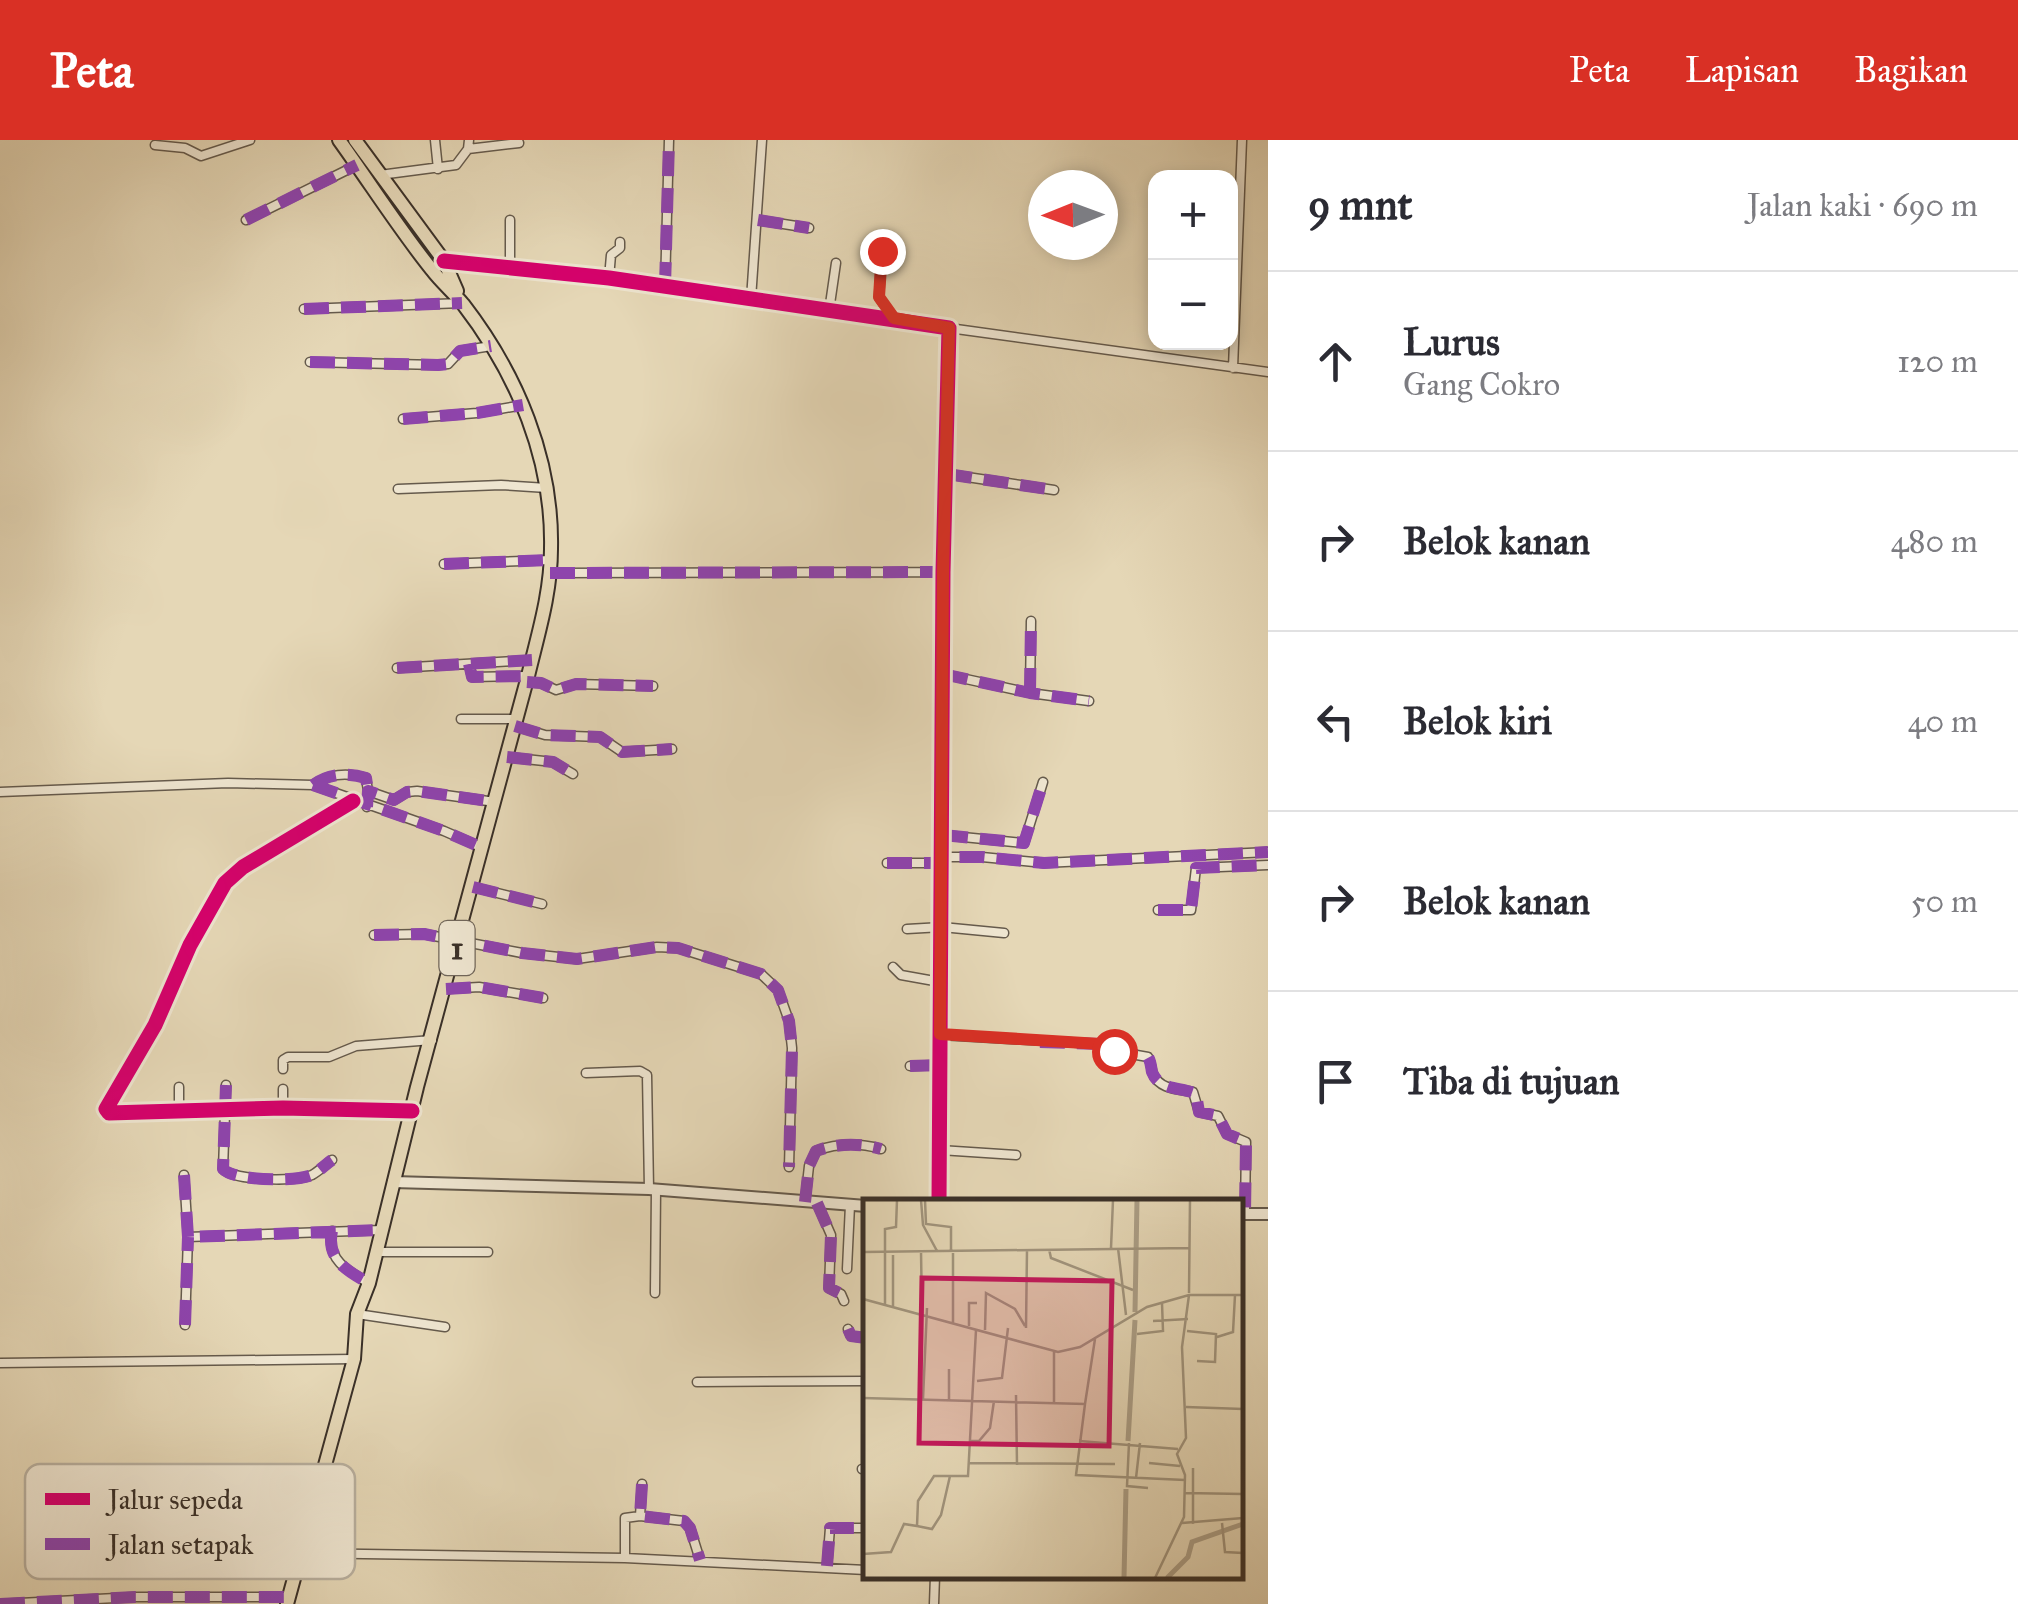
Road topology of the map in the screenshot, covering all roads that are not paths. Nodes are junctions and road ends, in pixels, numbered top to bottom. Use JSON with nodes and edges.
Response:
{"nodes":[{"id":1,"x":250,"y":140,"type":"edge"},
{"id":2,"x":339,"y":140,"type":"edge"},
{"id":3,"x":355,"y":140,"type":"edge"},
{"id":4,"x":436,"y":140,"type":"edge"},
{"id":5,"x":669,"y":140,"type":"edge"},
{"id":6,"x":762,"y":140,"type":"edge"},
{"id":7,"x":1242,"y":140,"type":"edge"},
{"id":8,"x":519,"y":143,"type":"dead end"},
{"id":9,"x":468,"y":144,"type":"edge"},
{"id":10,"x":155,"y":145,"type":"dead end"},
{"id":11,"x":357,"y":165,"type":"junction"},
{"id":12,"x":438,"y":169,"type":"junction"},
{"id":13,"x":380,"y":175,"type":"junction"},
{"id":14,"x":246,"y":220,"type":"dead end"},
{"id":15,"x":510,"y":220,"type":"dead end"},
{"id":16,"x":758,"y":220,"type":"junction"},
{"id":17,"x":809,"y":228,"type":"dead end"},
{"id":18,"x":620,"y":242,"type":"dead end"},
{"id":19,"x":882,"y":251,"type":"dead end"},
{"id":20,"x":444,"y":261,"type":"junction"},
{"id":21,"x":836,"y":262,"type":"dead end"},
{"id":22,"x":510,"y":266,"type":"junction"},
{"id":23,"x":610,"y":278,"type":"junction"},
{"id":24,"x":665,"y":287,"type":"junction"},
{"id":25,"x":750,"y":299,"type":"junction"},
{"id":26,"x":462,"y":302,"type":"junction"},
{"id":27,"x":304,"y":309,"type":"dead end"},
{"id":28,"x":829,"y":311,"type":"junction"},
{"id":29,"x":894,"y":318,"type":"junction"},
{"id":30,"x":949,"y":328,"type":"junction"},
{"id":31,"x":492,"y":346,"type":"junction"},
{"id":32,"x":310,"y":362,"type":"dead end"},
{"id":33,"x":1232,"y":368,"type":"junction"},
{"id":34,"x":1268,"y":372,"type":"edge"},
{"id":35,"x":523,"y":405,"type":"junction"},
{"id":36,"x":403,"y":420,"type":"dead end"},
{"id":37,"x":947,"y":474,"type":"junction"},
{"id":38,"x":547,"y":488,"type":"junction"},
{"id":39,"x":398,"y":489,"type":"dead end"},
{"id":40,"x":1054,"y":490,"type":"dead end"},
{"id":41,"x":444,"y":564,"type":"dead end"},
{"id":42,"x":550,"y":566,"type":"junction"},
{"id":43,"x":943,"y":572,"type":"junction"},
{"id":44,"x":1031,"y":621,"type":"dead end"},
{"id":45,"x":532,"y":660,"type":"junction"},
{"id":46,"x":469,"y":664,"type":"junction"},
{"id":47,"x":396,"y":668,"type":"dead end"},
{"id":48,"x":942,"y":674,"type":"junction"},
{"id":49,"x":528,"y":679,"type":"junction"},
{"id":50,"x":653,"y":686,"type":"dead end"},
{"id":51,"x":1030,"y":694,"type":"junction"},
{"id":52,"x":1090,"y":701,"type":"dead end"},
{"id":53,"x":461,"y":719,"type":"dead end"},
{"id":54,"x":516,"y":722,"type":"junction"},
{"id":55,"x":672,"y":749,"type":"dead end"},
{"id":56,"x":507,"y":757,"type":"junction"},
{"id":57,"x":573,"y":774,"type":"dead end"},
{"id":58,"x":1043,"y":782,"type":"dead end"},
{"id":59,"x":312,"y":786,"type":"junction"},
{"id":60,"x":0,"y":792,"type":"edge"},
{"id":61,"x":367,"y":799,"type":"junction"},
{"id":62,"x":353,"y":801,"type":"junction"},
{"id":63,"x":496,"y":802,"type":"junction"},
{"id":64,"x":944,"y":835,"type":"junction"},
{"id":65,"x":483,"y":848,"type":"junction"},
{"id":66,"x":1268,"y":852,"type":"edge"},
{"id":67,"x":943,"y":857,"type":"junction"},
{"id":68,"x":887,"y":862,"type":"dead end"},
{"id":69,"x":1268,"y":865,"type":"edge"},
{"id":70,"x":473,"y":886,"type":"junction"},
{"id":71,"x":542,"y":904,"type":"dead end"},
{"id":72,"x":1158,"y":910,"type":"dead end"},
{"id":73,"x":942,"y":927,"type":"junction"},
{"id":74,"x":907,"y":929,"type":"dead end"},
{"id":75,"x":1004,"y":933,"type":"dead end"},
{"id":76,"x":374,"y":936,"type":"dead end"},
{"id":77,"x":458,"y":940,"type":"junction"},
{"id":78,"x":893,"y":967,"type":"dead end"},
{"id":79,"x":940,"y":982,"type":"junction"},
{"id":80,"x":446,"y":989,"type":"junction"},
{"id":81,"x":543,"y":998,"type":"dead end"},
{"id":82,"x":940,"y":1034,"type":"junction"},
{"id":83,"x":432,"y":1040,"type":"junction"},
{"id":84,"x":939,"y":1065,"type":"junction"},
{"id":85,"x":910,"y":1066,"type":"dead end"},
{"id":86,"x":282,"y":1070,"type":"dead end"},
{"id":87,"x":586,"y":1073,"type":"dead end"},
{"id":88,"x":226,"y":1085,"type":"dead end"},
{"id":89,"x":178,"y":1087,"type":"dead end"},
{"id":90,"x":283,"y":1089,"type":"dead end"},
{"id":91,"x":282,"y":1108,"type":"junction"},
{"id":92,"x":226,"y":1109,"type":"junction"},
{"id":93,"x":412,"y":1111,"type":"junction"},
{"id":94,"x":179,"y":1112,"type":"junction"},
{"id":95,"x":881,"y":1149,"type":"dead end"},
{"id":96,"x":940,"y":1150,"type":"junction"},
{"id":97,"x":1016,"y":1155,"type":"dead end"},
{"id":98,"x":332,"y":1160,"type":"dead end"},
{"id":99,"x":788,"y":1167,"type":"dead end"},
{"id":100,"x":184,"y":1175,"type":"dead end"},
{"id":101,"x":393,"y":1182,"type":"junction"},
{"id":102,"x":653,"y":1189,"type":"junction"},
{"id":103,"x":939,"y":1199,"type":"edge"},
{"id":104,"x":811,"y":1202,"type":"junction"},
{"id":105,"x":850,"y":1205,"type":"junction"},
{"id":106,"x":863,"y":1206,"type":"edge"},
{"id":107,"x":1243,"y":1214,"type":"edge"},
{"id":108,"x":1268,"y":1214,"type":"edge"},
{"id":109,"x":382,"y":1230,"type":"junction"},
{"id":110,"x":332,"y":1231,"type":"junction"},
{"id":111,"x":188,"y":1237,"type":"junction"},
{"id":112,"x":376,"y":1252,"type":"junction"},
{"id":113,"x":488,"y":1252,"type":"dead end"},
{"id":114,"x":847,"y":1269,"type":"dead end"},
{"id":115,"x":368,"y":1284,"type":"junction"},
{"id":116,"x":655,"y":1293,"type":"dead end"},
{"id":117,"x":844,"y":1301,"type":"dead end"},
{"id":118,"x":358,"y":1314,"type":"junction"},
{"id":119,"x":185,"y":1326,"type":"dead end"},
{"id":120,"x":445,"y":1327,"type":"dead end"},
{"id":121,"x":848,"y":1329,"type":"dead end"},
{"id":122,"x":863,"y":1338,"type":"edge"},
{"id":123,"x":354,"y":1359,"type":"junction"},
{"id":124,"x":0,"y":1363,"type":"edge"},
{"id":125,"x":696,"y":1382,"type":"dead end"},
{"id":126,"x":863,"y":1382,"type":"edge"},
{"id":127,"x":325,"y":1464,"type":"edge"},
{"id":128,"x":642,"y":1484,"type":"dead end"},
{"id":129,"x":640,"y":1516,"type":"junction"},
{"id":130,"x":863,"y":1528,"type":"edge"},
{"id":131,"x":355,"y":1555,"type":"edge"},
{"id":132,"x":625,"y":1558,"type":"junction"},
{"id":133,"x":700,"y":1560,"type":"junction"},
{"id":134,"x":827,"y":1566,"type":"junction"},
{"id":135,"x":863,"y":1570,"type":"edge"},
{"id":136,"x":935,"y":1579,"type":"edge"},
{"id":137,"x":136,"y":1600,"type":"edge"},
{"id":138,"x":288,"y":1600,"type":"edge"},
{"id":139,"x":0,"y":1604,"type":"edge"},
{"id":140,"x":934,"y":1604,"type":"edge"}],
"edges":[{"from":1,"to":10,"type":"street"},
{"from":2,"to":11,"type":"highway","number":"1"},
{"from":3,"to":13,"type":"highway","number":"1"},
{"from":4,"to":12,"type":"street"},
{"from":5,"to":24,"type":"street"},
{"from":6,"to":16,"type":"street"},
{"from":7,"to":33,"type":"street"},
{"from":8,"to":9,"type":"street"},
{"from":9,"to":12,"type":"street"},
{"from":11,"to":14,"type":"street"},
{"from":11,"to":26,"type":"highway","number":"1"},
{"from":12,"to":13,"type":"street"},
{"from":13,"to":20,"type":"highway","number":"1"},
{"from":15,"to":22,"type":"street"},
{"from":16,"to":17,"type":"street"},
{"from":16,"to":25,"type":"street"},
{"from":18,"to":23,"type":"street"},
{"from":19,"to":29,"type":"street"},
{"from":20,"to":22,"type":"street"},
{"from":20,"to":26,"type":"highway","number":"1"},
{"from":21,"to":28,"type":"street"},
{"from":22,"to":23,"type":"street"},
{"from":23,"to":24,"type":"street"},
{"from":24,"to":25,"type":"street"},
{"from":25,"to":28,"type":"street"},
{"from":26,"to":27,"type":"street"},
{"from":26,"to":31,"type":"highway","number":"1"},
{"from":28,"to":29,"type":"street"},
{"from":29,"to":30,"type":"street"},
{"from":30,"to":33,"type":"street"},
{"from":30,"to":37,"type":"street"},
{"from":31,"to":32,"type":"street"},
{"from":31,"to":35,"type":"highway","number":"1"},
{"from":33,"to":34,"type":"street"},
{"from":35,"to":36,"type":"street"},
{"from":35,"to":38,"type":"highway","number":"1"},
{"from":37,"to":40,"type":"street"},
{"from":37,"to":43,"type":"street"},
{"from":38,"to":39,"type":"street"},
{"from":38,"to":42,"type":"highway","number":"1"},
{"from":41,"to":42,"type":"street"},
{"from":42,"to":43,"type":"street"},
{"from":42,"to":45,"type":"highway","number":"1"},
{"from":43,"to":48,"type":"street"},
{"from":44,"to":51,"type":"street"},
{"from":45,"to":46,"type":"street"},
{"from":45,"to":49,"type":"highway","number":"1"},
{"from":46,"to":47,"type":"street"},
{"from":46,"to":49,"type":"street"},
{"from":48,"to":51,"type":"street"},
{"from":48,"to":64,"type":"street"},
{"from":49,"to":50,"type":"street"},
{"from":49,"to":54,"type":"highway","number":"1"},
{"from":51,"to":52,"type":"street"},
{"from":53,"to":54,"type":"street"},
{"from":54,"to":55,"type":"street"},
{"from":54,"to":56,"type":"highway","number":"1"},
{"from":56,"to":57,"type":"street"},
{"from":56,"to":63,"type":"highway","number":"1"},
{"from":58,"to":64,"type":"street"},
{"from":59,"to":60,"type":"street"},
{"from":59,"to":61,"type":"street"},
{"from":59,"to":62,"type":"street"},
{"from":61,"to":62,"type":"street"},
{"from":61,"to":63,"type":"street"},
{"from":61,"to":65,"type":"street"},
{"from":62,"to":94,"type":"street"},
{"from":63,"to":65,"type":"highway","number":"1"},
{"from":64,"to":67,"type":"street"},
{"from":65,"to":70,"type":"highway","number":"1"},
{"from":66,"to":67,"type":"street"},
{"from":67,"to":68,"type":"street"},
{"from":67,"to":73,"type":"street"},
{"from":69,"to":72,"type":"street"},
{"from":70,"to":71,"type":"street"},
{"from":70,"to":77,"type":"highway","number":"1"},
{"from":73,"to":74,"type":"street"},
{"from":73,"to":75,"type":"street"},
{"from":73,"to":79,"type":"street"},
{"from":76,"to":77,"type":"street"},
{"from":77,"to":80,"type":"highway","number":"1"},
{"from":77,"to":99,"type":"street"},
{"from":78,"to":79,"type":"street"},
{"from":79,"to":82,"type":"street"},
{"from":80,"to":81,"type":"street"},
{"from":80,"to":83,"type":"highway","number":"1"},
{"from":82,"to":84,"type":"street"},
{"from":82,"to":107,"type":"street"},
{"from":83,"to":86,"type":"street"},
{"from":83,"to":93,"type":"highway","number":"1"},
{"from":84,"to":85,"type":"street"},
{"from":84,"to":96,"type":"street"},
{"from":87,"to":102,"type":"street"},
{"from":88,"to":92,"type":"street"},
{"from":89,"to":94,"type":"street"},
{"from":90,"to":91,"type":"street"},
{"from":91,"to":92,"type":"street"},
{"from":91,"to":93,"type":"street"},
{"from":92,"to":94,"type":"street"},
{"from":92,"to":98,"type":"street"},
{"from":93,"to":101,"type":"highway","number":"1"},
{"from":95,"to":104,"type":"street"},
{"from":96,"to":97,"type":"street"},
{"from":96,"to":103,"type":"street"},
{"from":100,"to":111,"type":"street"},
{"from":101,"to":102,"type":"street"},
{"from":101,"to":109,"type":"highway","number":"1"},
{"from":102,"to":104,"type":"street"},
{"from":102,"to":116,"type":"street"},
{"from":104,"to":105,"type":"street"},
{"from":104,"to":117,"type":"street"},
{"from":105,"to":106,"type":"street"},
{"from":105,"to":114,"type":"street"},
{"from":107,"to":108,"type":"street"},
{"from":109,"to":110,"type":"street"},
{"from":109,"to":112,"type":"highway","number":"1"},
{"from":110,"to":111,"type":"street"},
{"from":110,"to":115,"type":"street"},
{"from":111,"to":119,"type":"street"},
{"from":112,"to":113,"type":"street"},
{"from":112,"to":115,"type":"highway","number":"1"},
{"from":115,"to":118,"type":"highway","number":"1"},
{"from":118,"to":120,"type":"street"},
{"from":118,"to":123,"type":"highway","number":"1"},
{"from":121,"to":122,"type":"street"},
{"from":123,"to":124,"type":"street"},
{"from":123,"to":127,"type":"highway","number":"1"},
{"from":125,"to":126,"type":"street"},
{"from":128,"to":129,"type":"street"},
{"from":129,"to":132,"type":"street"},
{"from":129,"to":133,"type":"street"},
{"from":130,"to":134,"type":"street"},
{"from":131,"to":132,"type":"street"},
{"from":132,"to":133,"type":"street"},
{"from":133,"to":134,"type":"street"},
{"from":134,"to":135,"type":"street"},
{"from":136,"to":140,"type":"street"},
{"from":137,"to":138,"type":"street"},
{"from":137,"to":139,"type":"street"}]}
